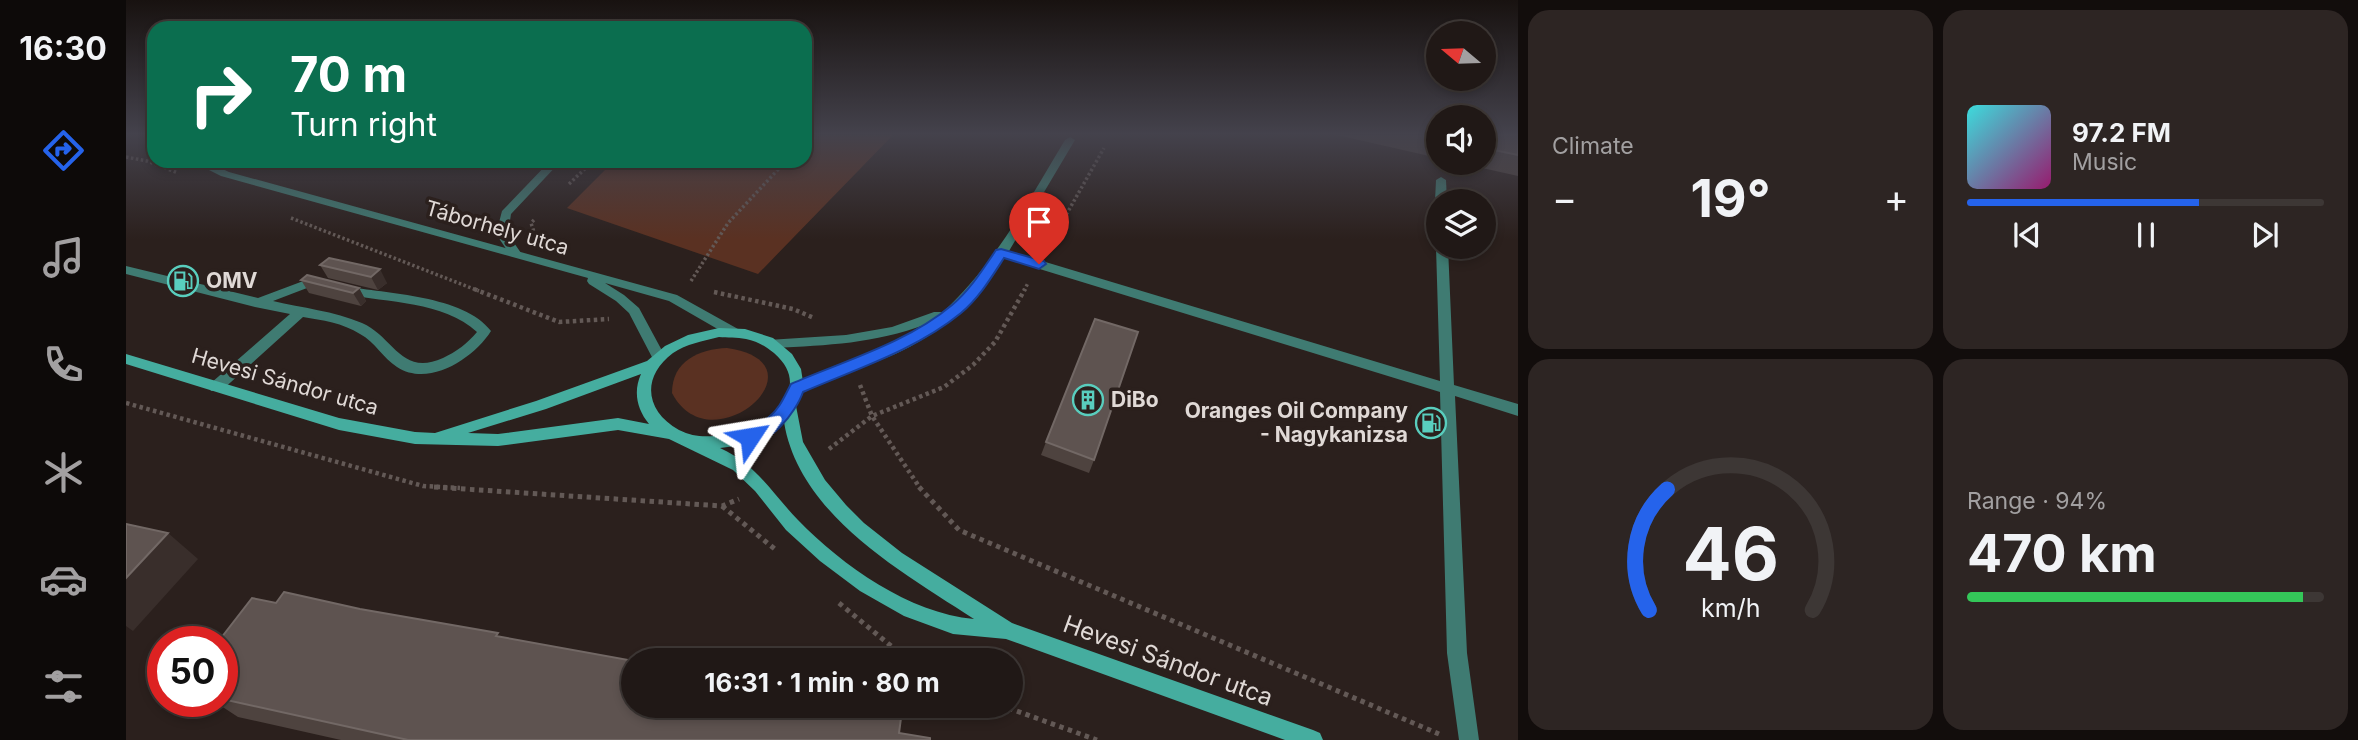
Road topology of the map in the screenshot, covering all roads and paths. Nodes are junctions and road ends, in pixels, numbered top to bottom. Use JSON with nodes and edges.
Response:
{"nodes":[{"id":1,"x":169,"y":170,"type":"edge"},
{"id":2,"x":215,"y":170,"type":"edge"},
{"id":3,"x":548,"y":170,"type":"edge"},
{"id":4,"x":584,"y":170,"type":"edge"},
{"id":5,"x":778,"y":170,"type":"edge"},
{"id":6,"x":1052,"y":170,"type":"edge"},
{"id":7,"x":186,"y":176,"type":"dead end"},
{"id":8,"x":1440,"y":180,"type":"dead end"},
{"id":9,"x":1440,"y":189,"type":"edge"},
{"id":10,"x":563,"y":190,"type":"dead end"},
{"id":11,"x":539,"y":215,"type":"dead end"},
{"id":12,"x":290,"y":218,"type":"dead end"},
{"id":13,"x":544,"y":243,"type":"dead end"},
{"id":14,"x":514,"y":253,"type":"junction"},
{"id":15,"x":1001,"y":253,"type":"junction"},
{"id":16,"x":1442,"y":259,"type":"edge"},
{"id":17,"x":126,"y":270,"type":"edge"},
{"id":18,"x":586,"y":275,"type":"junction"},
{"id":19,"x":701,"y":289,"type":"dead end"},
{"id":20,"x":714,"y":292,"type":"dead end"},
{"id":21,"x":255,"y":303,"type":"junction"},
{"id":22,"x":957,"y":309,"type":"junction"},
{"id":23,"x":300,"y":312,"type":"junction"},
{"id":24,"x":634,"y":312,"type":"junction"},
{"id":25,"x":733,"y":332,"type":"junction"},
{"id":26,"x":846,"y":340,"type":"junction"},
{"id":27,"x":773,"y":343,"type":"junction"},
{"id":28,"x":126,"y":359,"type":"edge"},
{"id":29,"x":656,"y":361,"type":"junction"},
{"id":30,"x":852,"y":365,"type":"junction"},
{"id":31,"x":216,"y":387,"type":"junction"},
{"id":32,"x":796,"y":388,"type":"junction"},
{"id":33,"x":1446,"y":389,"type":"junction"},
{"id":34,"x":126,"y":403,"type":"edge"},
{"id":35,"x":789,"y":407,"type":"junction"},
{"id":36,"x":1518,"y":410,"type":"edge"},
{"id":37,"x":671,"y":433,"type":"junction"},
{"id":38,"x":433,"y":439,"type":"junction"},
{"id":39,"x":695,"y":442,"type":"junction"},
{"id":40,"x":722,"y":506,"type":"dead end"},
{"id":41,"x":1006,"y":630,"type":"junction"},
{"id":42,"x":1023,"y":713,"type":"edge"},
{"id":43,"x":1097,"y":740,"type":"edge"},
{"id":44,"x":1313,"y":740,"type":"edge"},
{"id":45,"x":1453,"y":740,"type":"edge"},
{"id":46,"x":1469,"y":740,"type":"edge"}],
"edges":[{"from":1,"to":7,"type":"path"},
{"from":2,"to":14,"type":"street","name":"Táborhely utca"},
{"from":3,"to":14,"type":"street"},
{"from":4,"to":10,"type":"path"},
{"from":5,"to":19,"type":"path"},
{"from":6,"to":15,"type":"street"},
{"from":8,"to":9,"type":"street"},
{"from":11,"to":13,"type":"path"},
{"from":12,"to":24,"type":"path"},
{"from":14,"to":18,"type":"street","name":"Táborhely utca"},
{"from":15,"to":22,"type":"street"},
{"from":15,"to":33,"type":"street"},
{"from":16,"to":33,"type":"street"},
{"from":17,"to":21,"type":"street"},
{"from":18,"to":24,"type":"street","name":"Táborhely utca"},
{"from":18,"to":25,"type":"street","name":"Táborhely utca"},
{"from":20,"to":26,"type":"path"},
{"from":21,"to":23,"type":"street"},
{"from":21,"to":23,"type":"street"},
{"from":22,"to":26,"type":"street"},
{"from":22,"to":30,"type":"street"},
{"from":23,"to":31,"type":"street"},
{"from":24,"to":29,"type":"street","name":"Táborhely utca"},
{"from":25,"to":27,"type":"main road"},
{"from":25,"to":29,"type":"main road"},
{"from":26,"to":27,"type":"street"},
{"from":27,"to":32,"type":"main road"},
{"from":28,"to":31,"type":"main road","name":"Hevesi Sándor utca"},
{"from":29,"to":37,"type":"main road"},
{"from":29,"to":38,"type":"main road","name":"Hevesi Sándor utca"},
{"from":30,"to":32,"type":"street"},
{"from":30,"to":45,"type":"path"},
{"from":31,"to":38,"type":"main road","name":"Hevesi Sándor utca"},
{"from":32,"to":35,"type":"main road"},
{"from":33,"to":36,"type":"street"},
{"from":33,"to":46,"type":"street"},
{"from":34,"to":40,"type":"path"},
{"from":35,"to":39,"type":"main road"},
{"from":35,"to":41,"type":"main road","name":"Hevesi Sándor utca"},
{"from":37,"to":38,"type":"main road","name":"Hevesi Sándor utca"},
{"from":37,"to":39,"type":"main road"},
{"from":39,"to":41,"type":"main road","name":"Hevesi Sándor utca"},
{"from":41,"to":44,"type":"main road","name":"Hevesi Sándor utca"},
{"from":42,"to":43,"type":"path"}]}
